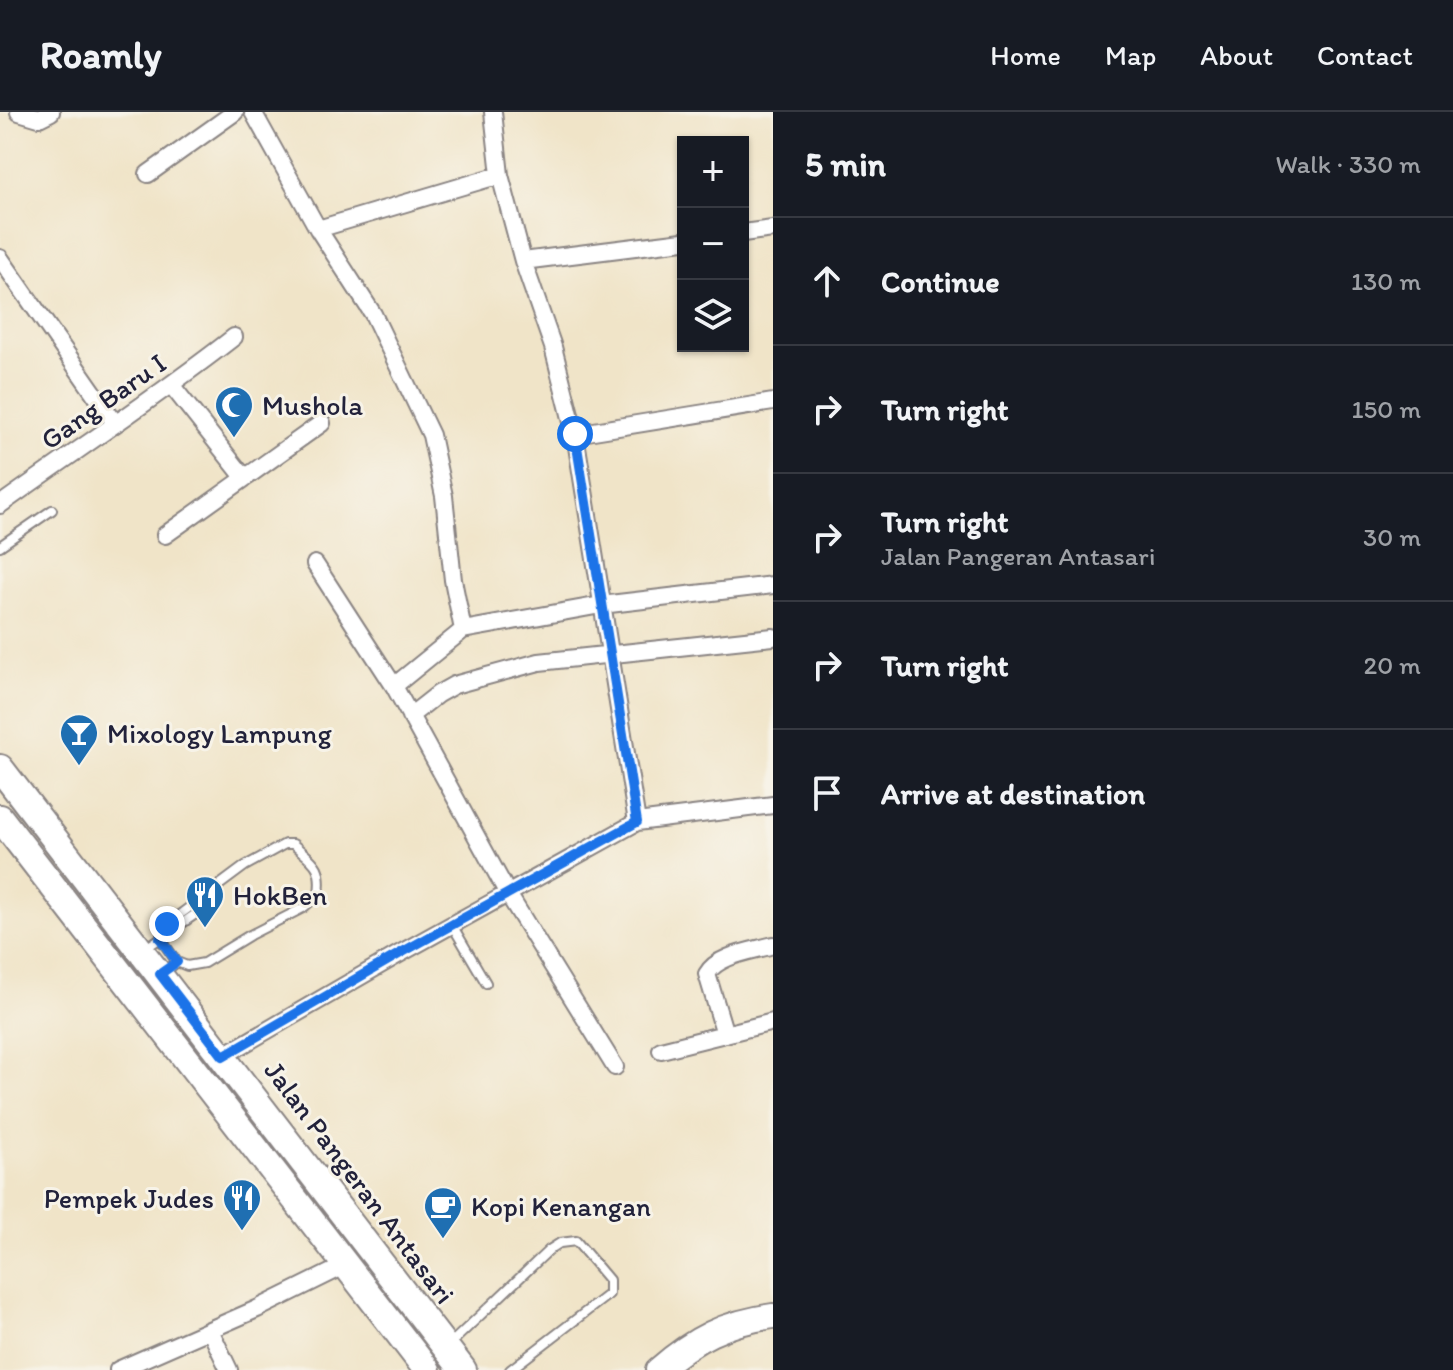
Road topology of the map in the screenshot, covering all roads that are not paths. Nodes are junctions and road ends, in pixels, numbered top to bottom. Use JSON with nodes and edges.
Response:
{"nodes":[{"id":1,"x":19,"y":112,"type":"edge"},
{"id":2,"x":51,"y":112,"type":"edge"},
{"id":3,"x":235,"y":112,"type":"edge"},
{"id":4,"x":253,"y":112,"type":"edge"},
{"id":5,"x":493,"y":112,"type":"edge"},
{"id":6,"x":148,"y":174,"type":"dead end"},
{"id":7,"x":500,"y":175,"type":"junction"},
{"id":8,"x":318,"y":229,"type":"junction"},
{"id":9,"x":773,"y":229,"type":"edge"},
{"id":10,"x":749,"y":232,"type":"edge"},
{"id":11,"x":677,"y":242,"type":"edge"},
{"id":12,"x":0,"y":258,"type":"edge"},
{"id":13,"x":523,"y":261,"type":"junction"},
{"id":14,"x":234,"y":337,"type":"dead end"},
{"id":15,"x":172,"y":386,"type":"junction"},
{"id":16,"x":773,"y":402,"type":"edge"},
{"id":17,"x":115,"y":423,"type":"junction"},
{"id":18,"x":322,"y":423,"type":"dead end"},
{"id":19,"x":575,"y":434,"type":"junction"},
{"id":20,"x":248,"y":476,"type":"junction"},
{"id":21,"x":0,"y":505,"type":"edge"},
{"id":22,"x":52,"y":510,"type":"dead end"},
{"id":23,"x":165,"y":535,"type":"dead end"},
{"id":24,"x":0,"y":546,"type":"edge"},
{"id":25,"x":315,"y":564,"type":"dead end"},
{"id":26,"x":773,"y":585,"type":"edge"},
{"id":27,"x":601,"y":605,"type":"junction"},
{"id":28,"x":463,"y":630,"type":"junction"},
{"id":29,"x":773,"y":637,"type":"edge"},
{"id":30,"x":612,"y":656,"type":"junction"},
{"id":31,"x":394,"y":686,"type":"junction"},
{"id":32,"x":410,"y":716,"type":"junction"},
{"id":33,"x":0,"y":768,"type":"edge"},
{"id":34,"x":0,"y":783,"type":"edge"},
{"id":35,"x":28,"y":805,"type":"junction"},
{"id":36,"x":773,"y":805,"type":"edge"},
{"id":37,"x":2,"y":821,"type":"edge"},
{"id":38,"x":637,"y":822,"type":"junction"},
{"id":39,"x":256,"y":863,"type":"junction"},
{"id":40,"x":249,"y":875,"type":"dead end"},
{"id":41,"x":508,"y":894,"type":"junction"},
{"id":42,"x":206,"y":907,"type":"dead end"},
{"id":43,"x":452,"y":925,"type":"junction"},
{"id":44,"x":151,"y":944,"type":"junction"},
{"id":45,"x":773,"y":945,"type":"edge"},
{"id":46,"x":169,"y":968,"type":"junction"},
{"id":47,"x":486,"y":983,"type":"dead end"},
{"id":48,"x":773,"y":1022,"type":"edge"},
{"id":49,"x":725,"y":1034,"type":"junction"},
{"id":50,"x":661,"y":1050,"type":"dead end"},
{"id":51,"x":226,"y":1061,"type":"junction"},
{"id":52,"x":615,"y":1067,"type":"dead end"},
{"id":53,"x":346,"y":1265,"type":"junction"},
{"id":54,"x":773,"y":1316,"type":"edge"},
{"id":55,"x":210,"y":1330,"type":"junction"},
{"id":56,"x":446,"y":1348,"type":"junction"},
{"id":57,"x":118,"y":1370,"type":"edge"},
{"id":58,"x":229,"y":1370,"type":"edge"},
{"id":59,"x":427,"y":1370,"type":"edge"},
{"id":60,"x":463,"y":1370,"type":"edge"},
{"id":61,"x":510,"y":1370,"type":"edge"},
{"id":62,"x":658,"y":1370,"type":"edge"}],
"edges":[{"from":1,"to":2,"type":"street"},
{"from":3,"to":6,"type":"street"},
{"from":4,"to":8,"type":"street"},
{"from":5,"to":7,"type":"street"},
{"from":7,"to":8,"type":"street"},
{"from":7,"to":13,"type":"street"},
{"from":8,"to":28,"type":"street"},
{"from":9,"to":10,"type":"street"},
{"from":11,"to":13,"type":"street"},
{"from":12,"to":17,"type":"street"},
{"from":13,"to":19,"type":"street"},
{"from":14,"to":15,"type":"street","name":"Gang Baru I"},
{"from":15,"to":17,"type":"street","name":"Gang Baru I"},
{"from":15,"to":20,"type":"street"},
{"from":16,"to":19,"type":"street"},
{"from":17,"to":21,"type":"street","name":"Gang Baru I"},
{"from":18,"to":20,"type":"street"},
{"from":19,"to":27,"type":"street"},
{"from":20,"to":23,"type":"street"},
{"from":22,"to":24,"type":"lane"},
{"from":25,"to":31,"type":"street"},
{"from":26,"to":27,"type":"street"},
{"from":27,"to":28,"type":"street"},
{"from":27,"to":30,"type":"street"},
{"from":28,"to":31,"type":"street"},
{"from":29,"to":30,"type":"street"},
{"from":30,"to":32,"type":"street"},
{"from":30,"to":38,"type":"street"},
{"from":31,"to":32,"type":"street"},
{"from":32,"to":41,"type":"street"},
{"from":33,"to":34,"type":"main road"},
{"from":33,"to":35,"type":"main road","name":"Jalan Pangeran Antasari"},
{"from":35,"to":37,"type":"main road"},
{"from":35,"to":44,"type":"main road","name":"Jalan Pangeran Antasari"},
{"from":36,"to":38,"type":"street"},
{"from":37,"to":53,"type":"main road"},
{"from":38,"to":41,"type":"street"},
{"from":39,"to":40,"type":"lane"},
{"from":39,"to":44,"type":"lane"},
{"from":39,"to":46,"type":"lane"},
{"from":41,"to":43,"type":"street"},
{"from":41,"to":52,"type":"street"},
{"from":42,"to":44,"type":"lane"},
{"from":43,"to":47,"type":"lane"},
{"from":43,"to":51,"type":"street"},
{"from":44,"to":46,"type":"main road","name":"Jalan Pangeran Antasari"},
{"from":45,"to":49,"type":"street"},
{"from":46,"to":51,"type":"main road","name":"Jalan Pangeran Antasari"},
{"from":48,"to":49,"type":"street"},
{"from":49,"to":50,"type":"street"},
{"from":51,"to":56,"type":"main road","name":"Jalan Pangeran Antasari"},
{"from":53,"to":55,"type":"street"},
{"from":53,"to":59,"type":"main road"},
{"from":54,"to":62,"type":"street"},
{"from":55,"to":57,"type":"street"},
{"from":55,"to":58,"type":"street"},
{"from":56,"to":60,"type":"main road","name":"Jalan Pangeran Antasari"},
{"from":56,"to":61,"type":"lane"}]}
